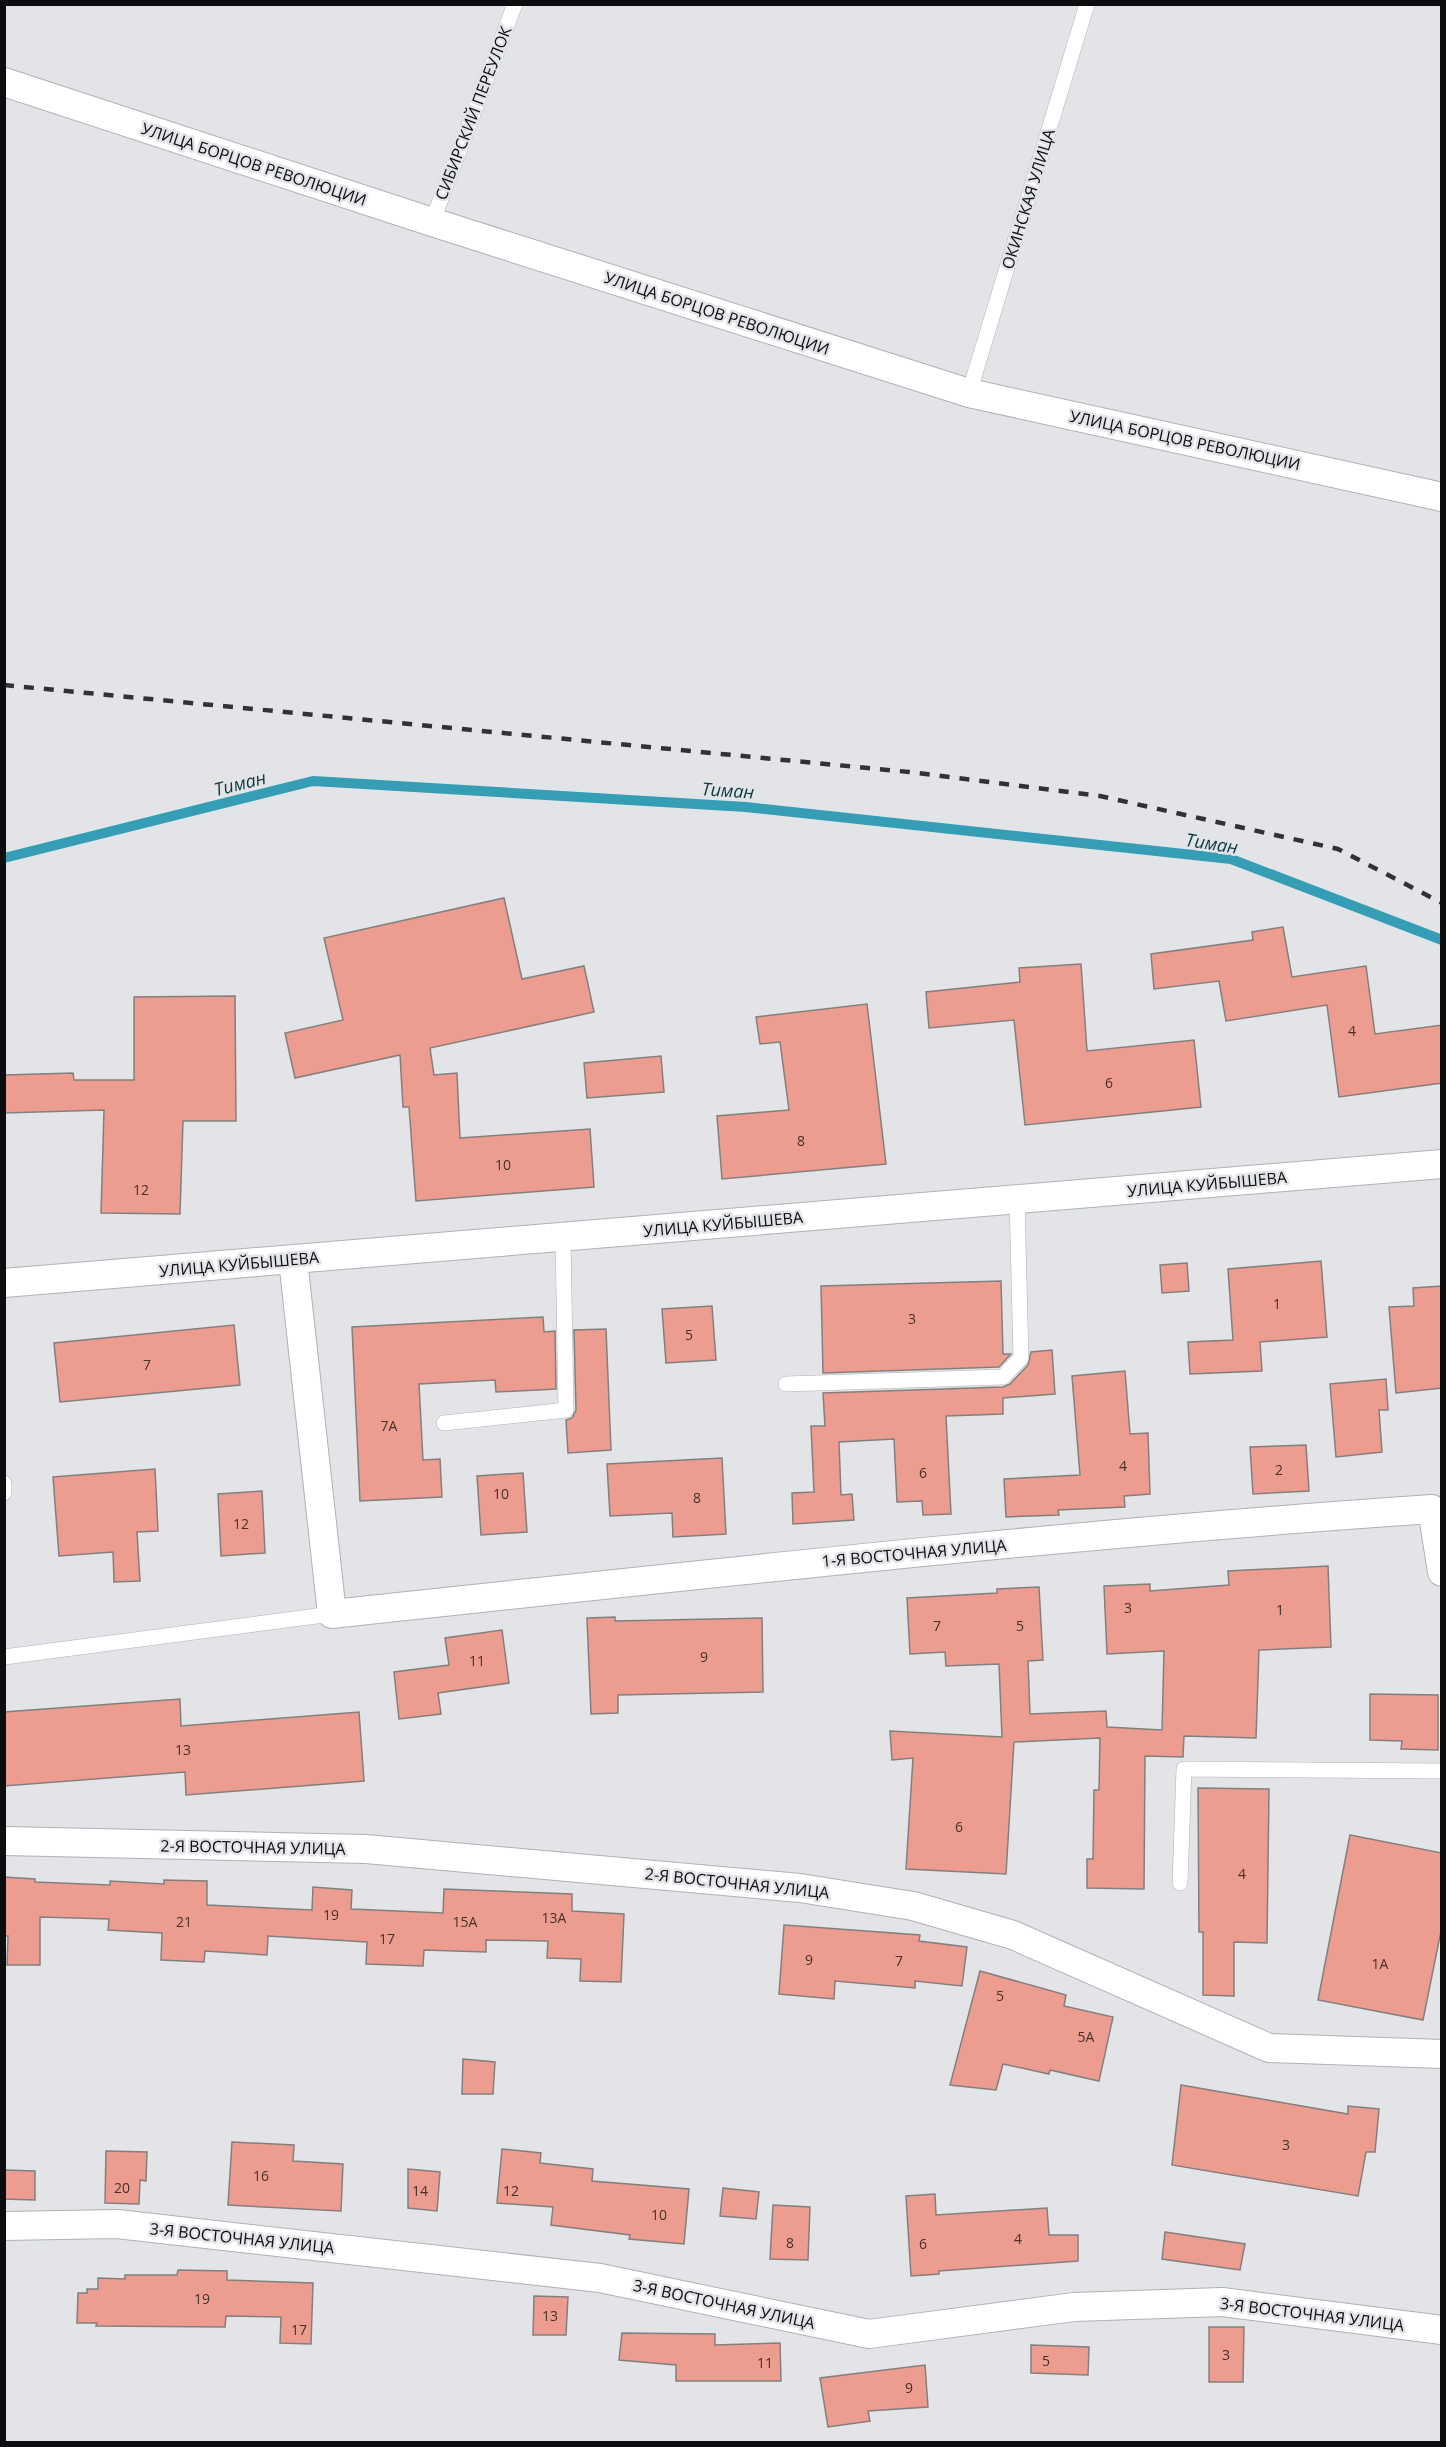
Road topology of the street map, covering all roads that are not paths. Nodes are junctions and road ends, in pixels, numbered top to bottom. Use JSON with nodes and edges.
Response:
{"nodes":[{"id":1,"x":514,"y":4,"type":"edge"},
{"id":2,"x":1087,"y":4,"type":"edge"},
{"id":3,"x":4,"y":82,"type":"edge"},
{"id":4,"x":432,"y":222,"type":"junction"},
{"id":5,"x":969,"y":393,"type":"junction"},
{"id":6,"x":1442,"y":497,"type":"edge"},
{"id":7,"x":1442,"y":1164,"type":"edge"},
{"id":8,"x":1017,"y":1199,"type":"junction"},
{"id":9,"x":563,"y":1238,"type":"junction"},
{"id":10,"x":293,"y":1260,"type":"junction"},
{"id":11,"x":4,"y":1282,"type":"edge"},
{"id":12,"x":786,"y":1384,"type":"dead end"},
{"id":13,"x":444,"y":1424,"type":"dead end"},
{"id":14,"x":4,"y":1483,"type":"edge"},
{"id":15,"x":4,"y":1493,"type":"edge"},
{"id":16,"x":1442,"y":1572,"type":"edge"},
{"id":17,"x":332,"y":1614,"type":"junction"},
{"id":18,"x":4,"y":1657,"type":"edge"},
{"id":19,"x":1442,"y":1771,"type":"edge"},
{"id":20,"x":4,"y":1841,"type":"edge"},
{"id":21,"x":1180,"y":1883,"type":"dead end"},
{"id":22,"x":1442,"y":2054,"type":"edge"},
{"id":23,"x":4,"y":2226,"type":"edge"},
{"id":24,"x":1442,"y":2330,"type":"edge"}],
"edges":[{"from":1,"to":4,"type":"lane","name":"СИБИРСКИЙ ПЕРЕУЛОК"},
{"from":2,"to":5,"type":"lane","name":"ОКИНСКАЯ УЛИЦА"},
{"from":3,"to":4,"type":"street","name":"УЛИЦА БОРЦОВ РЕВОЛЮЦИИ"},
{"from":4,"to":5,"type":"street","name":"УЛИЦА БОРЦОВ РЕВОЛЮЦИИ"},
{"from":5,"to":6,"type":"street","name":"УЛИЦА БОРЦОВ РЕВОЛЮЦИИ"},
{"from":7,"to":8,"type":"street","name":"УЛИЦА КУЙБЫШЕВА"},
{"from":8,"to":9,"type":"street","name":"УЛИЦА КУЙБЫШЕВА"},
{"from":8,"to":12,"type":"lane"},
{"from":9,"to":10,"type":"street","name":"УЛИЦА КУЙБЫШЕВА"},
{"from":9,"to":13,"type":"lane"},
{"from":10,"to":11,"type":"street","name":"УЛИЦА КУЙБЫШЕВА"},
{"from":10,"to":17,"type":"street"},
{"from":14,"to":15,"type":"lane"},
{"from":16,"to":17,"type":"street","name":"1-Я ВОСТОЧНАЯ УЛИЦА"},
{"from":17,"to":18,"type":"lane"},
{"from":19,"to":21,"type":"lane"},
{"from":20,"to":22,"type":"street","name":"2-Я ВОСТОЧНАЯ УЛИЦА"},
{"from":23,"to":24,"type":"street","name":"3-Я ВОСТОЧНАЯ УЛИЦА"}]}
